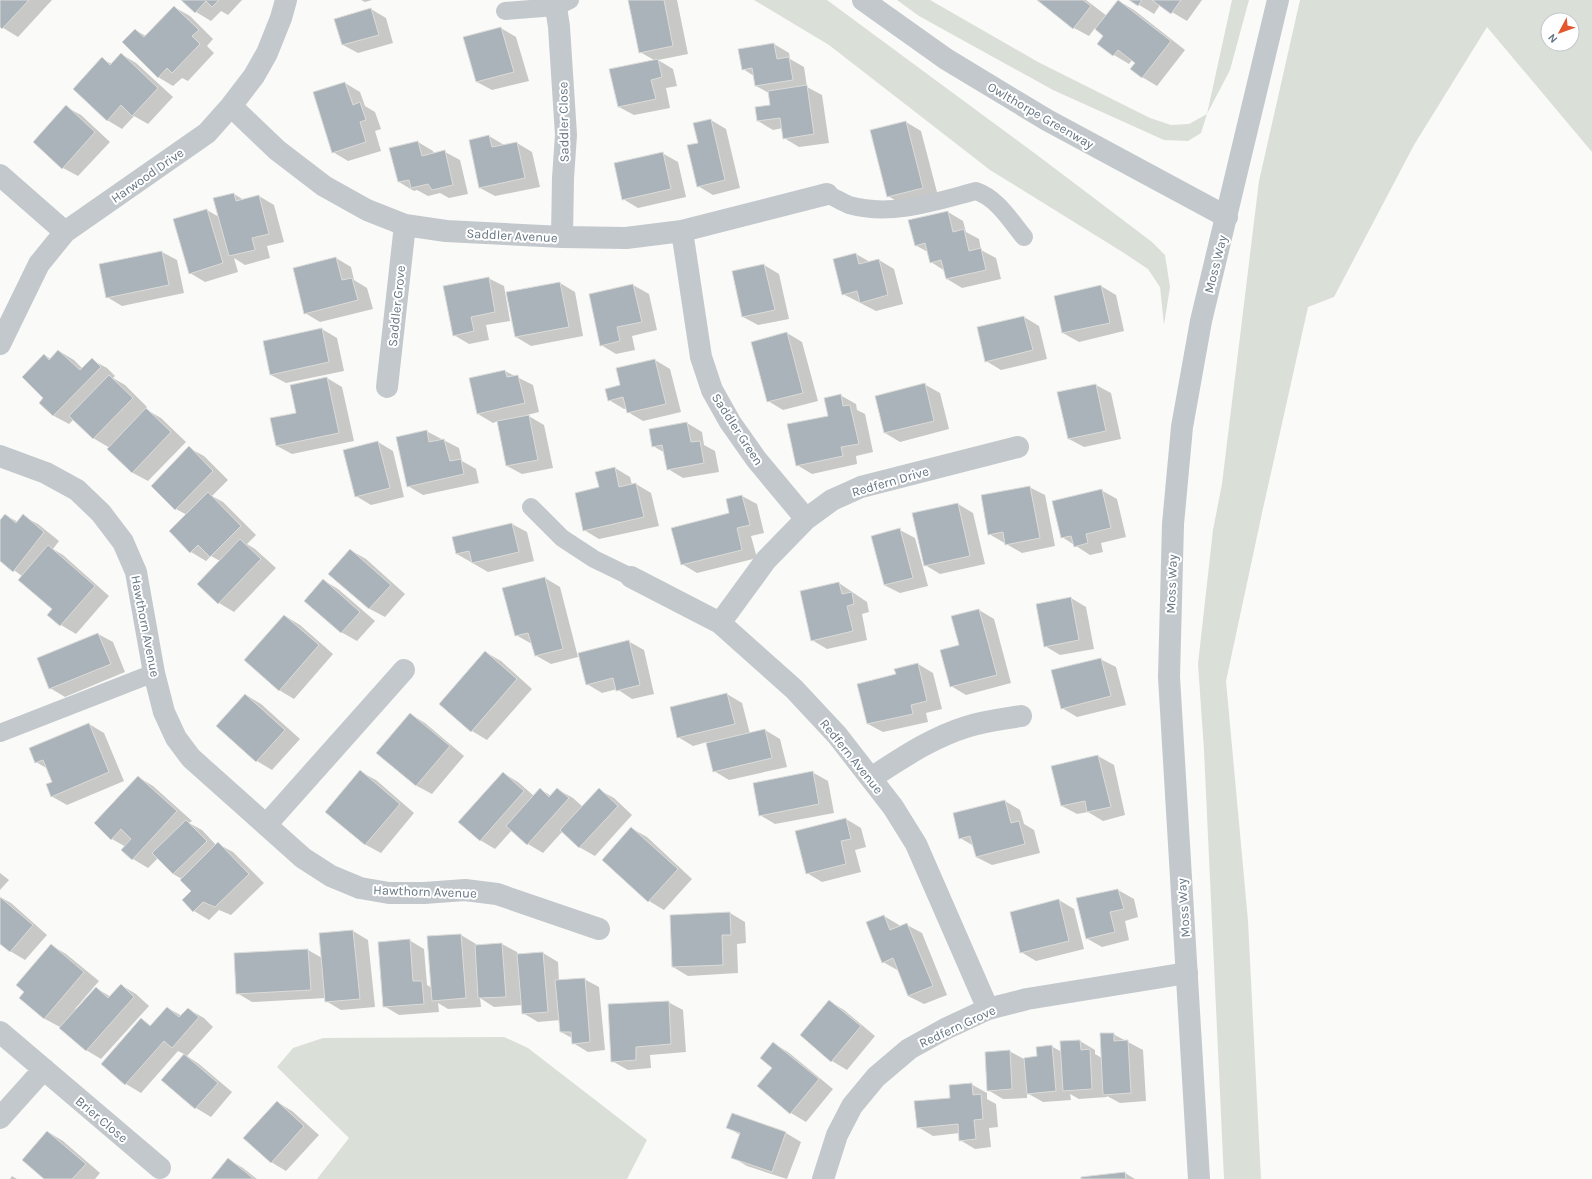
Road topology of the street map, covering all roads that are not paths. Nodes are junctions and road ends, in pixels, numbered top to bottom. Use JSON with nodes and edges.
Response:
{"nodes":[{"id":1,"x":286,"y":0,"type":"edge"},
{"id":2,"x":863,"y":0,"type":"edge"},
{"id":3,"x":1278,"y":0,"type":"edge"},
{"id":4,"x":563,"y":4,"type":"edge"},
{"id":5,"x":505,"y":11,"type":"dead end"},
{"id":6,"x":231,"y":106,"type":"junction"},
{"id":7,"x":0,"y":174,"type":"edge"},
{"id":8,"x":828,"y":194,"type":"joint"},
{"id":9,"x":1227,"y":218,"type":"junction"},
{"id":10,"x":405,"y":225,"type":"junction"},
{"id":11,"x":682,"y":231,"type":"junction"},
{"id":12,"x":65,"y":232,"type":"junction"},
{"id":13,"x":562,"y":237,"type":"junction"},
{"id":14,"x":1024,"y":237,"type":"dead end"},
{"id":15,"x":0,"y":344,"type":"edge"},
{"id":16,"x":387,"y":387,"type":"dead end"},
{"id":17,"x":1018,"y":447,"type":"dead end"},
{"id":18,"x":0,"y":456,"type":"edge"},
{"id":19,"x":531,"y":507,"type":"dead end"},
{"id":20,"x":806,"y":519,"type":"junction"},
{"id":21,"x":631,"y":577,"type":"joint"},
{"id":22,"x":720,"y":623,"type":"junction"},
{"id":23,"x":404,"y":670,"type":"dead end"},
{"id":24,"x":154,"y":673,"type":"junction"},
{"id":25,"x":1021,"y":716,"type":"dead end"},
{"id":26,"x":0,"y":733,"type":"edge"},
{"id":27,"x":872,"y":778,"type":"junction"},
{"id":28,"x":266,"y":825,"type":"junction"},
{"id":29,"x":599,"y":929,"type":"dead end"},
{"id":30,"x":1187,"y":973,"type":"junction"},
{"id":31,"x":988,"y":1009,"type":"junction"},
{"id":32,"x":0,"y":1032,"type":"edge"},
{"id":33,"x":44,"y":1070,"type":"junction"},
{"id":34,"x":0,"y":1118,"type":"edge"},
{"id":35,"x":160,"y":1168,"type":"dead end"},
{"id":36,"x":823,"y":1179,"type":"edge"},
{"id":37,"x":1200,"y":1179,"type":"edge"}],
"edges":[{"from":1,"to":6,"type":"street","name":"Harwood Drive"},
{"from":2,"to":9,"type":"street","name":"Owlthorpe Greenway"},
{"from":3,"to":9,"type":"street","name":"Moss Way"},
{"from":4,"to":5,"type":"lane"},
{"from":4,"to":13,"type":"street","name":"Saddler Close"},
{"from":6,"to":10,"type":"street","name":"Saddler Avenue"},
{"from":6,"to":12,"type":"street","name":"Harwood Drive"},
{"from":7,"to":12,"type":"street"},
{"from":8,"to":11,"type":"street","name":"Saddler Avenue"},
{"from":8,"to":14,"type":"lane"},
{"from":9,"to":30,"type":"street","name":"Moss Way"},
{"from":10,"to":13,"type":"street","name":"Saddler Avenue"},
{"from":10,"to":16,"type":"street","name":"Saddler Grove"},
{"from":11,"to":13,"type":"street","name":"Saddler Avenue"},
{"from":11,"to":20,"type":"street","name":"Saddler Green"},
{"from":12,"to":15,"type":"street","name":"Harwood Drive"},
{"from":17,"to":20,"type":"street","name":"Redfern Drive"},
{"from":18,"to":24,"type":"street","name":"Hawthorn Avenue"},
{"from":19,"to":21,"type":"lane"},
{"from":20,"to":22,"type":"street","name":"Redfern Drive"},
{"from":21,"to":22,"type":"street","name":"Redfern Avenue"},
{"from":22,"to":27,"type":"street","name":"Redfern Avenue"},
{"from":23,"to":28,"type":"street"},
{"from":24,"to":26,"type":"lane"},
{"from":24,"to":28,"type":"street","name":"Hawthorn Avenue"},
{"from":25,"to":27,"type":"street"},
{"from":27,"to":31,"type":"street","name":"Redfern Avenue"},
{"from":28,"to":29,"type":"street","name":"Hawthorn Avenue"},
{"from":30,"to":31,"type":"street","name":"Redfern Grove"},
{"from":30,"to":37,"type":"street","name":"Moss Way"},
{"from":31,"to":36,"type":"street","name":"Redfern Grove"},
{"from":32,"to":33,"type":"street","name":"Brier Close"},
{"from":33,"to":34,"type":"street"},
{"from":33,"to":35,"type":"street","name":"Brier Close"}]}
